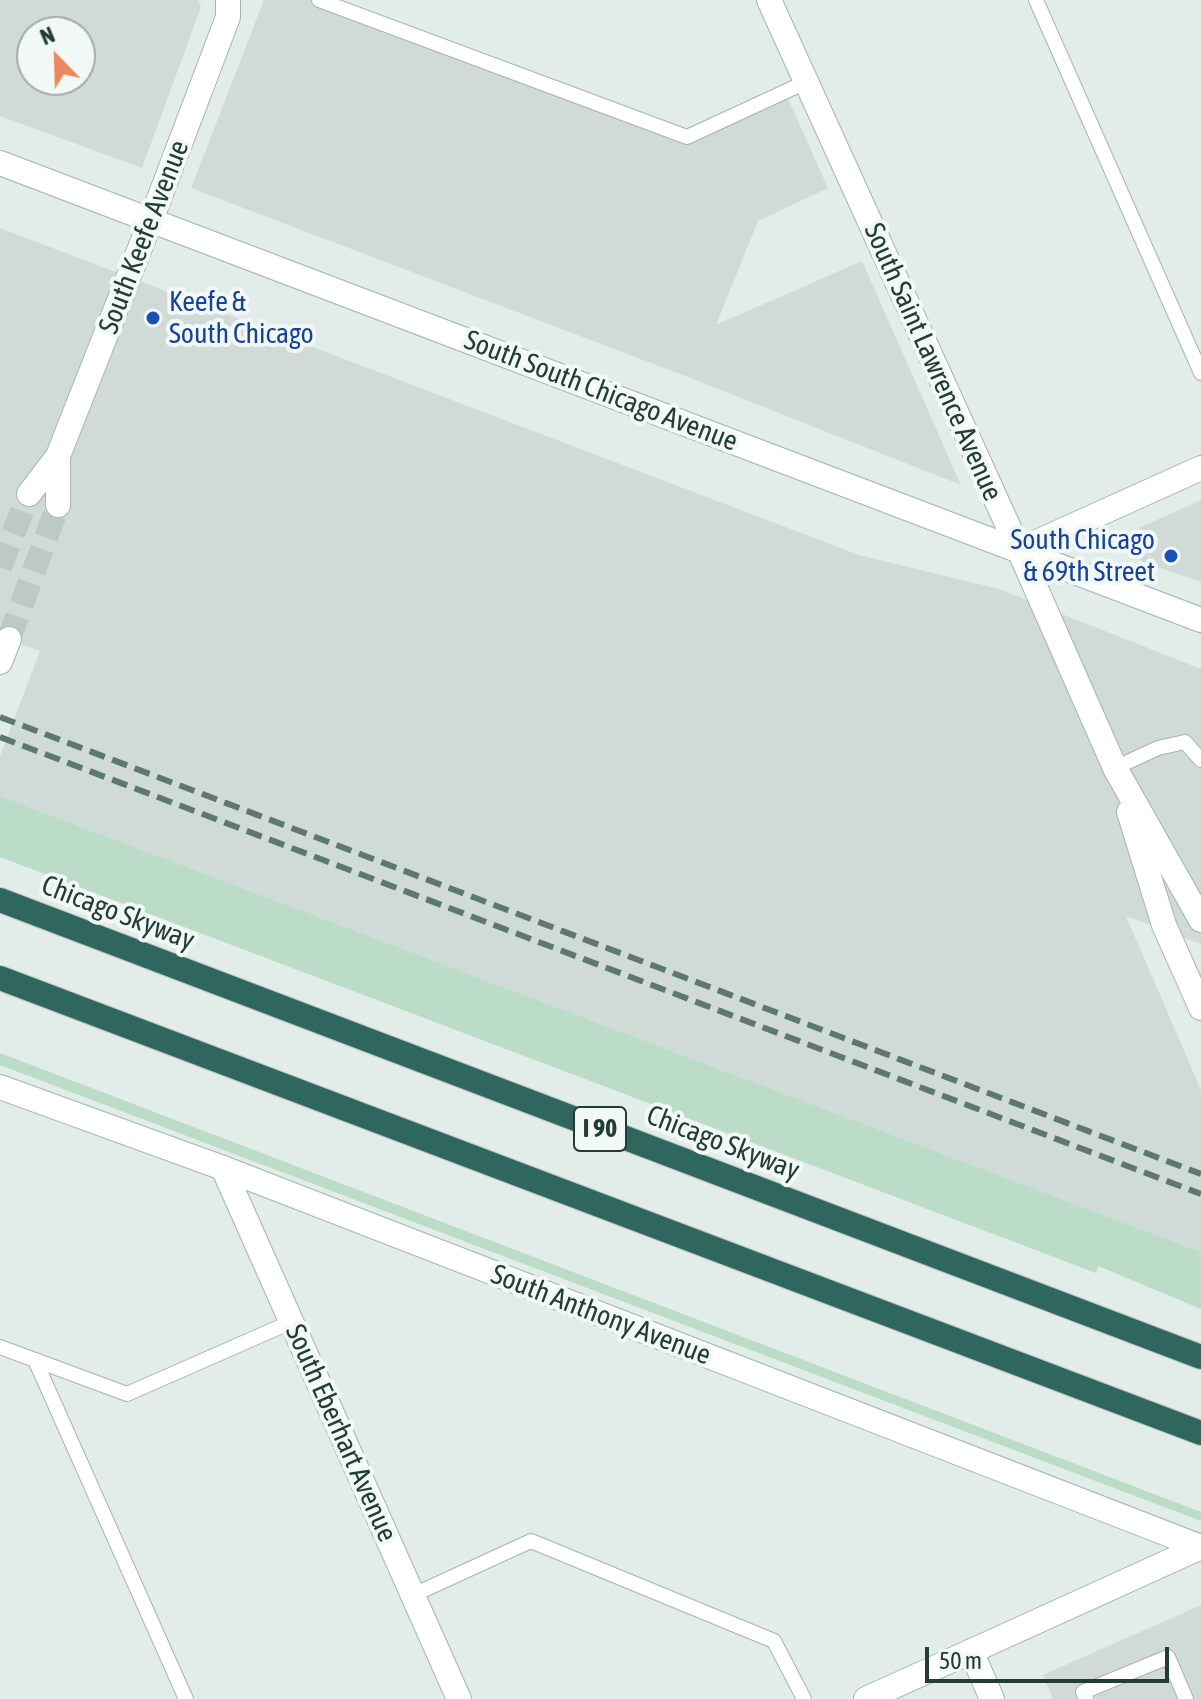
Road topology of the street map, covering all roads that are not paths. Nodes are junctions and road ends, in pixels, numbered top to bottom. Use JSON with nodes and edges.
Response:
{"nodes":[{"id":1,"x":319,"y":0,"type":"edge"},
{"id":2,"x":769,"y":0,"type":"edge"},
{"id":3,"x":1036,"y":0,"type":"edge"},
{"id":4,"x":228,"y":8,"type":"edge"},
{"id":5,"x":806,"y":82,"type":"junction"},
{"id":6,"x":0,"y":163,"type":"edge"},
{"id":7,"x":151,"y":220,"type":"junction"},
{"id":8,"x":1201,"y":373,"type":"edge"},
{"id":9,"x":58,"y":456,"type":"junction"},
{"id":10,"x":1201,"y":468,"type":"edge"},
{"id":11,"x":29,"y":494,"type":"tunnel mouth"},
{"id":12,"x":58,"y":505,"type":"tunnel mouth"},
{"id":13,"x":1019,"y":550,"type":"junction"},
{"id":14,"x":1201,"y":620,"type":"edge"},
{"id":15,"x":1201,"y":760,"type":"edge"},
{"id":16,"x":1115,"y":768,"type":"junction"},
{"id":17,"x":0,"y":900,"type":"edge"},
{"id":18,"x":1201,"y":920,"type":"edge"},
{"id":19,"x":0,"y":978,"type":"edge"},
{"id":20,"x":1201,"y":1008,"type":"edge"},
{"id":21,"x":0,"y":1087,"type":"edge"},
{"id":22,"x":223,"y":1168,"type":"junction"},
{"id":23,"x":291,"y":1322,"type":"junction"},
{"id":24,"x":0,"y":1347,"type":"edge"},
{"id":25,"x":1201,"y":1357,"type":"edge"},
{"id":26,"x":35,"y":1360,"type":"junction"},
{"id":27,"x":1201,"y":1433,"type":"edge"},
{"id":28,"x":1201,"y":1548,"type":"edge"},
{"id":29,"x":413,"y":1595,"type":"junction"},
{"id":30,"x":971,"y":1651,"type":"junction"},
{"id":31,"x":186,"y":1699,"type":"edge"},
{"id":32,"x":459,"y":1699,"type":"edge"},
{"id":33,"x":804,"y":1699,"type":"edge"},
{"id":34,"x":866,"y":1699,"type":"edge"},
{"id":35,"x":992,"y":1699,"type":"edge"},
{"id":36,"x":1086,"y":1699,"type":"edge"},
{"id":37,"x":1186,"y":1699,"type":"edge"}],
"edges":[{"from":1,"to":5,"type":"lane"},
{"from":2,"to":5,"type":"street","name":"South Saint Lawrence Avenue"},
{"from":3,"to":8,"type":"lane"},
{"from":4,"to":7,"type":"street","name":"South Keefe Avenue"},
{"from":5,"to":13,"type":"street","name":"South Saint Lawrence Avenue"},
{"from":6,"to":7,"type":"street","name":"South South Chicago Avenue"},
{"from":7,"to":9,"type":"street","name":"South Keefe Avenue"},
{"from":7,"to":13,"type":"street","name":"South South Chicago Avenue"},
{"from":9,"to":11,"type":"street","name":"South Keefe Avenue"},
{"from":9,"to":12,"type":"street","name":"South Keefe Avenue"},
{"from":10,"to":13,"type":"street"},
{"from":13,"to":14,"type":"street","name":"South South Chicago Avenue"},
{"from":13,"to":16,"type":"street","name":"South Saint Lawrence Avenue"},
{"from":15,"to":16,"type":"lane"},
{"from":16,"to":18,"type":"street","name":"South Saint Lawrence Avenue"},
{"from":16,"to":20,"type":"street","name":"South Saint Lawrence Avenue"},
{"from":17,"to":25,"type":"highway","name":"Chicago Skyway","number":"I 90"},
{"from":19,"to":27,"type":"highway","number":"I 90"},
{"from":21,"to":22,"type":"street","name":"South Anthony Avenue"},
{"from":22,"to":23,"type":"street","name":"South Eberhart Avenue"},
{"from":22,"to":28,"type":"street","name":"South Anthony Avenue"},
{"from":23,"to":26,"type":"lane"},
{"from":23,"to":29,"type":"street","name":"South Eberhart Avenue"},
{"from":24,"to":26,"type":"lane"},
{"from":26,"to":31,"type":"lane"},
{"from":28,"to":30,"type":"street"},
{"from":29,"to":32,"type":"street","name":"South Eberhart Avenue"},
{"from":29,"to":33,"type":"lane"},
{"from":30,"to":34,"type":"street"},
{"from":30,"to":35,"type":"street"},
{"from":36,"to":37,"type":"lane"}]}
